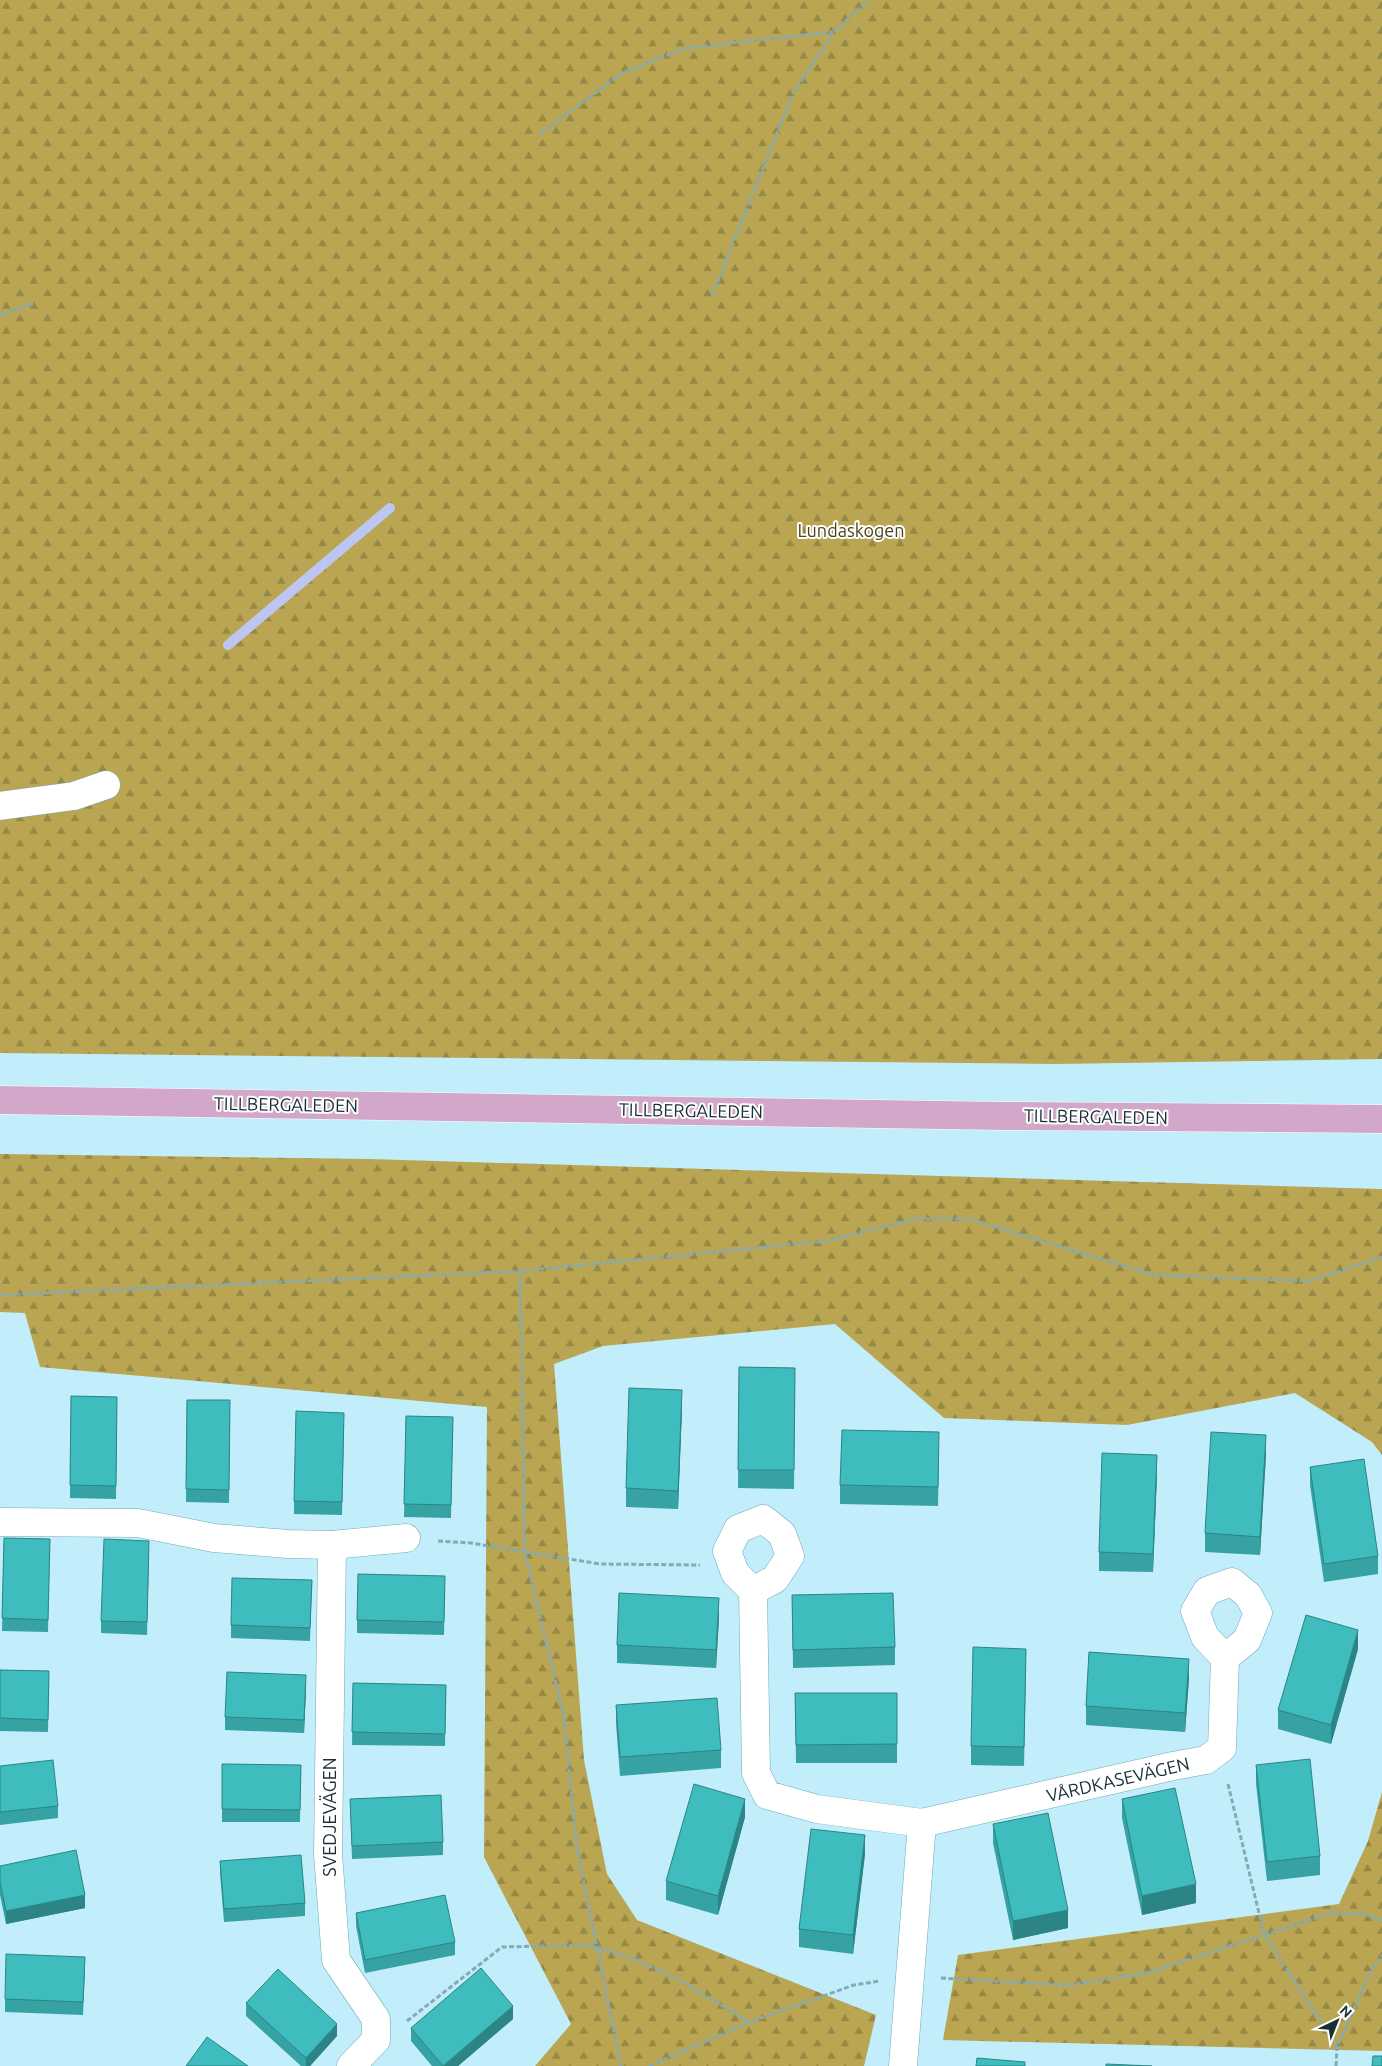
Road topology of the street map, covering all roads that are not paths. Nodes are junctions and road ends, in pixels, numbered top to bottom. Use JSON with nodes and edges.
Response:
{"nodes":[{"id":1,"x":106,"y":785,"type":"dead end"},
{"id":2,"x":0,"y":806,"type":"edge"},
{"id":3,"x":0,"y":1100,"type":"edge"},
{"id":4,"x":1382,"y":1119,"type":"edge"},
{"id":5,"x":0,"y":1522,"type":"edge"},
{"id":6,"x":406,"y":1538,"type":"road end"},
{"id":7,"x":332,"y":1545,"type":"junction"},
{"id":8,"x":754,"y":1591,"type":"dead end"},
{"id":9,"x":1225,"y":1658,"type":"dead end"},
{"id":10,"x":922,"y":1823,"type":"junction"},
{"id":11,"x":352,"y":2066,"type":"edge"},
{"id":12,"x":904,"y":2066,"type":"edge"}],
"edges":[{"from":1,"to":2,"type":"street"},
{"from":3,"to":4,"type":"main road","name":"TILLBERGALEDEN"},
{"from":5,"to":7,"type":"street"},
{"from":6,"to":7,"type":"street"},
{"from":7,"to":11,"type":"street","name":"SVEDJEVÄGEN"},
{"from":8,"to":10,"type":"street","name":"VÅRDKASEVÄGEN"},
{"from":9,"to":10,"type":"street","name":"VÅRDKASEVÄGEN"},
{"from":10,"to":12,"type":"street"}]}
